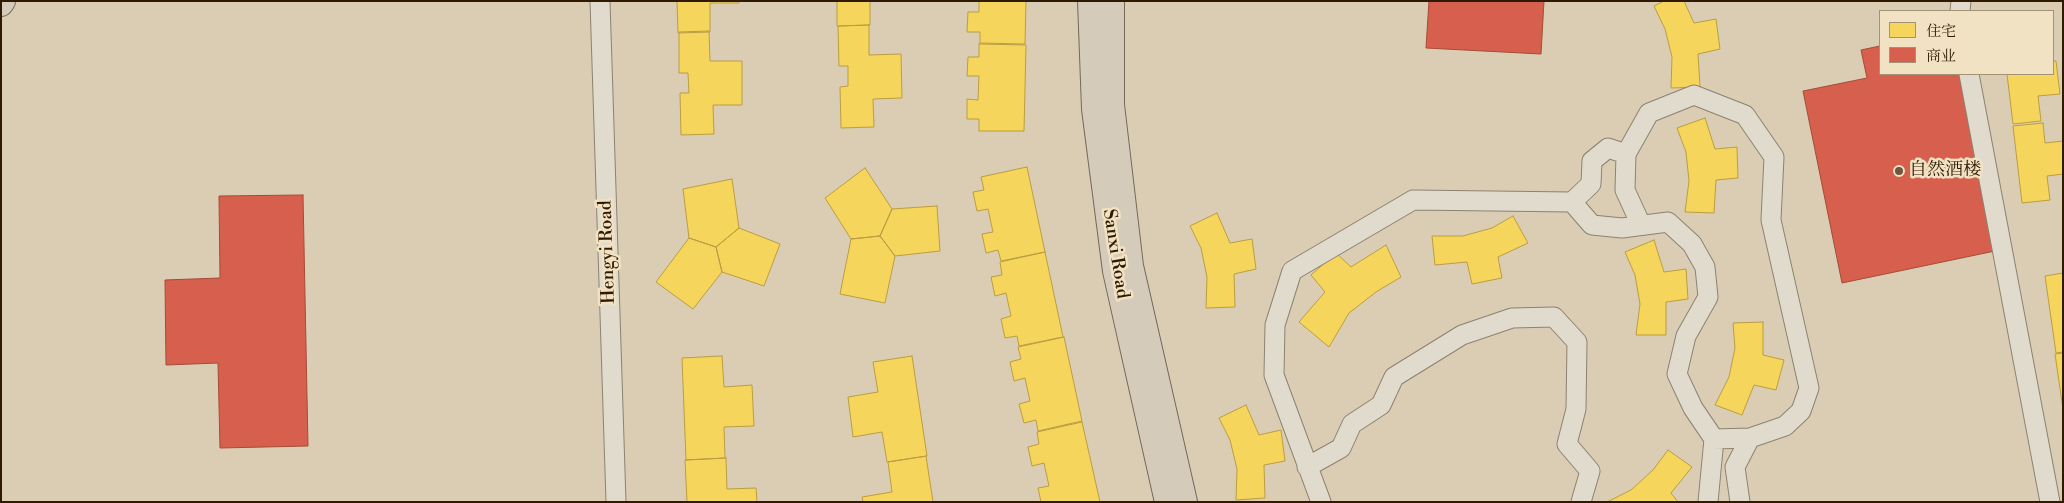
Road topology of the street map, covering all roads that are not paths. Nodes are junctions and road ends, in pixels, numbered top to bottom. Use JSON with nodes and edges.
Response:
{"nodes":[{"id":1,"x":600,"y":1,"type":"edge"},
{"id":2,"x":1090,"y":1,"type":"edge"},
{"id":3,"x":1112,"y":1,"type":"edge"},
{"id":4,"x":1968,"y":75,"type":"edge"},
{"id":5,"x":1626,"y":154,"type":"junction"},
{"id":6,"x":1572,"y":202,"type":"junction"},
{"id":7,"x":1641,"y":225,"type":"junction"},
{"id":8,"x":1750,"y":438,"type":"junction"},
{"id":9,"x":1714,"y":439,"type":"junction"},
{"id":10,"x":1306,"y":467,"type":"junction"},
{"id":11,"x":616,"y":502,"type":"edge"},
{"id":12,"x":1168,"y":502,"type":"edge"},
{"id":13,"x":1185,"y":502,"type":"edge"},
{"id":14,"x":1321,"y":502,"type":"edge"},
{"id":15,"x":1575,"y":502,"type":"edge"},
{"id":16,"x":1581,"y":502,"type":"edge"},
{"id":17,"x":1708,"y":502,"type":"edge"},
{"id":18,"x":1740,"y":502,"type":"edge"},
{"id":19,"x":2050,"y":502,"type":"edge"}],
"edges":[{"from":1,"to":11,"type":"street","name":"Hengyi Road"},
{"from":2,"to":12,"type":"main road","name":"Sanxi Road"},
{"from":3,"to":13,"type":"main road","name":"Sanxi Road"},
{"from":4,"to":19,"type":"street"},
{"from":5,"to":6,"type":"street"},
{"from":5,"to":7,"type":"street"},
{"from":5,"to":8,"type":"street"},
{"from":6,"to":7,"type":"street"},
{"from":6,"to":10,"type":"street"},
{"from":7,"to":9,"type":"street"},
{"from":8,"to":9,"type":"street"},
{"from":8,"to":18,"type":"street"},
{"from":9,"to":17,"type":"street"},
{"from":10,"to":14,"type":"street"},
{"from":10,"to":16,"type":"street"},
{"from":15,"to":16,"type":"street"}]}
